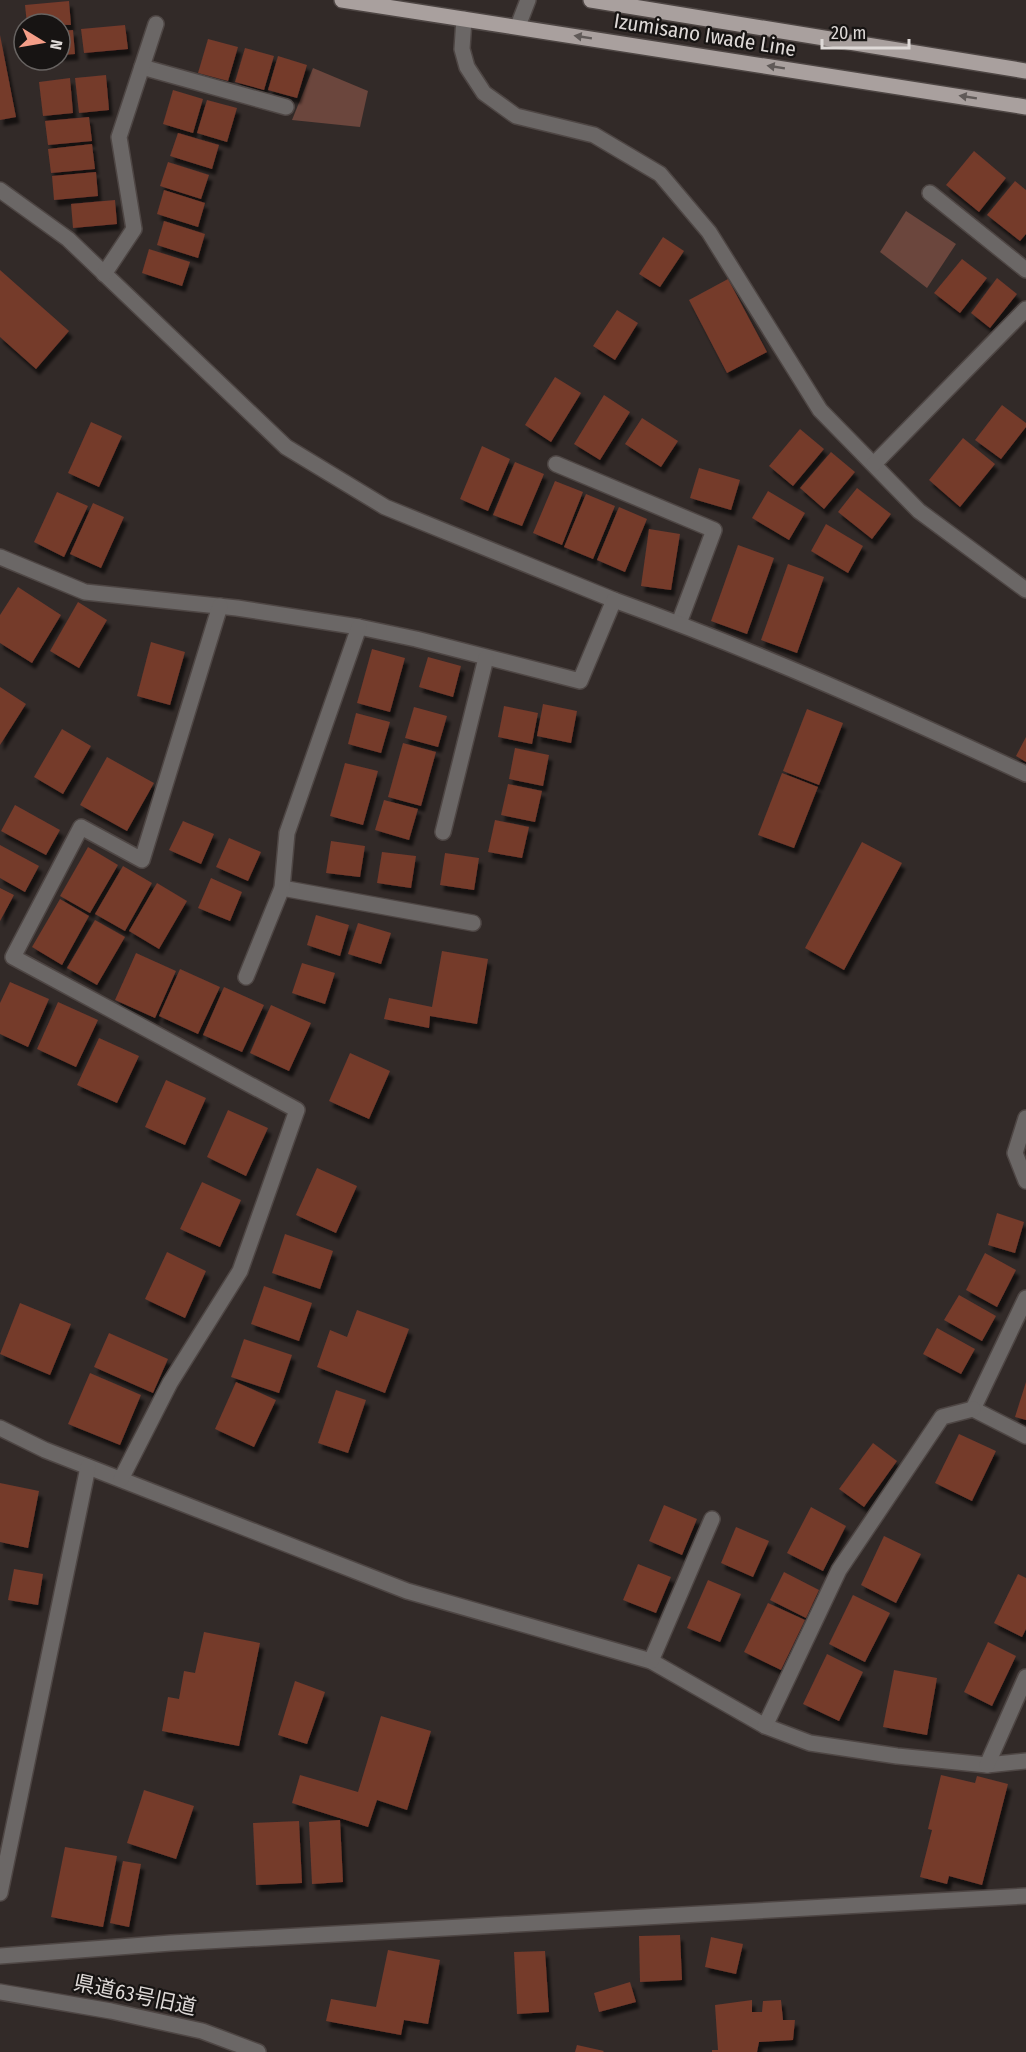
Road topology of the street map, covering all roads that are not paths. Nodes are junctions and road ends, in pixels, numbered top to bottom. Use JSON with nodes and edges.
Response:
{"nodes":[{"id":1,"x":342,"y":0,"type":"edge"},
{"id":2,"x":528,"y":0,"type":"edge"},
{"id":3,"x":591,"y":0,"type":"edge"},
{"id":4,"x":464,"y":18,"type":"junction"},
{"id":5,"x":156,"y":24,"type":"dead end"},
{"id":6,"x":518,"y":26,"type":"junction"},
{"id":7,"x":142,"y":67,"type":"junction"},
{"id":8,"x":1026,"y":70,"type":"edge"},
{"id":9,"x":1026,"y":106,"type":"edge"},
{"id":10,"x":286,"y":107,"type":"dead end"},
{"id":11,"x":0,"y":190,"type":"edge"},
{"id":12,"x":930,"y":193,"type":"dead end"},
{"id":13,"x":1026,"y":270,"type":"edge"},
{"id":14,"x":104,"y":274,"type":"junction"},
{"id":15,"x":1026,"y":309,"type":"edge"},
{"id":16,"x":556,"y":464,"type":"dead end"},
{"id":17,"x":874,"y":464,"type":"junction"},
{"id":18,"x":0,"y":557,"type":"edge"},
{"id":19,"x":1026,"y":590,"type":"edge"},
{"id":20,"x":614,"y":600,"type":"junction"},
{"id":21,"x":220,"y":606,"type":"junction"},
{"id":22,"x":679,"y":623,"type":"junction"},
{"id":23,"x":359,"y":627,"type":"junction"},
{"id":24,"x":486,"y":658,"type":"junction"},
{"id":25,"x":1026,"y":774,"type":"edge"},
{"id":26,"x":443,"y":832,"type":"dead end"},
{"id":27,"x":282,"y":888,"type":"junction"},
{"id":28,"x":473,"y":922,"type":"dead end"},
{"id":29,"x":246,"y":976,"type":"dead end"},
{"id":30,"x":1026,"y":1118,"type":"edge"},
{"id":31,"x":1026,"y":1181,"type":"edge"},
{"id":32,"x":1026,"y":1298,"type":"edge"},
{"id":33,"x":973,"y":1409,"type":"junction"},
{"id":34,"x":0,"y":1428,"type":"edge"},
{"id":35,"x":1026,"y":1436,"type":"edge"},
{"id":36,"x":88,"y":1467,"type":"junction"},
{"id":37,"x":121,"y":1479,"type":"junction"},
{"id":38,"x":712,"y":1520,"type":"dead end"},
{"id":39,"x":651,"y":1661,"type":"junction"},
{"id":40,"x":1026,"y":1677,"type":"edge"},
{"id":41,"x":765,"y":1726,"type":"junction"},
{"id":42,"x":1026,"y":1761,"type":"edge"},
{"id":43,"x":987,"y":1764,"type":"junction"},
{"id":44,"x":0,"y":1893,"type":"edge"},
{"id":45,"x":1026,"y":1896,"type":"edge"},
{"id":46,"x":0,"y":1956,"type":"edge"},
{"id":47,"x":0,"y":1992,"type":"edge"},
{"id":48,"x":258,"y":2052,"type":"edge"}],
"edges":[{"from":1,"to":4,"type":"main road","name":"Izumisano Iwade Line"},
{"from":2,"to":6,"type":"street"},
{"from":3,"to":8,"type":"main road","name":"Izumisano Iwade Line"},
{"from":4,"to":6,"type":"main road","name":"Izumisano Iwade Line"},
{"from":4,"to":17,"type":"street"},
{"from":5,"to":7,"type":"street"},
{"from":9,"to":6,"type":"main road","name":"Izumisano Iwade Line","one_way":true},
{"from":7,"to":10,"type":"street"},
{"from":7,"to":14,"type":"street"},
{"from":11,"to":14,"type":"street"},
{"from":12,"to":13,"type":"street"},
{"from":14,"to":20,"type":"street"},
{"from":15,"to":17,"type":"street"},
{"from":16,"to":22,"type":"street"},
{"from":17,"to":19,"type":"street"},
{"from":18,"to":21,"type":"street"},
{"from":20,"to":22,"type":"street"},
{"from":20,"to":24,"type":"street"},
{"from":21,"to":23,"type":"street"},
{"from":21,"to":37,"type":"street"},
{"from":22,"to":25,"type":"street"},
{"from":23,"to":24,"type":"street"},
{"from":23,"to":27,"type":"street"},
{"from":24,"to":26,"type":"street"},
{"from":27,"to":28,"type":"street"},
{"from":27,"to":29,"type":"street"},
{"from":30,"to":31,"type":"street"},
{"from":32,"to":33,"type":"street"},
{"from":33,"to":35,"type":"street"},
{"from":33,"to":41,"type":"street"},
{"from":34,"to":36,"type":"street"},
{"from":36,"to":37,"type":"street"},
{"from":36,"to":44,"type":"street"},
{"from":37,"to":39,"type":"street"},
{"from":38,"to":39,"type":"street"},
{"from":39,"to":41,"type":"street"},
{"from":40,"to":43,"type":"street"},
{"from":41,"to":43,"type":"street"},
{"from":42,"to":43,"type":"street"},
{"from":45,"to":46,"type":"street"},
{"from":47,"to":48,"type":"street","name":"県道63号旧道"}]}
